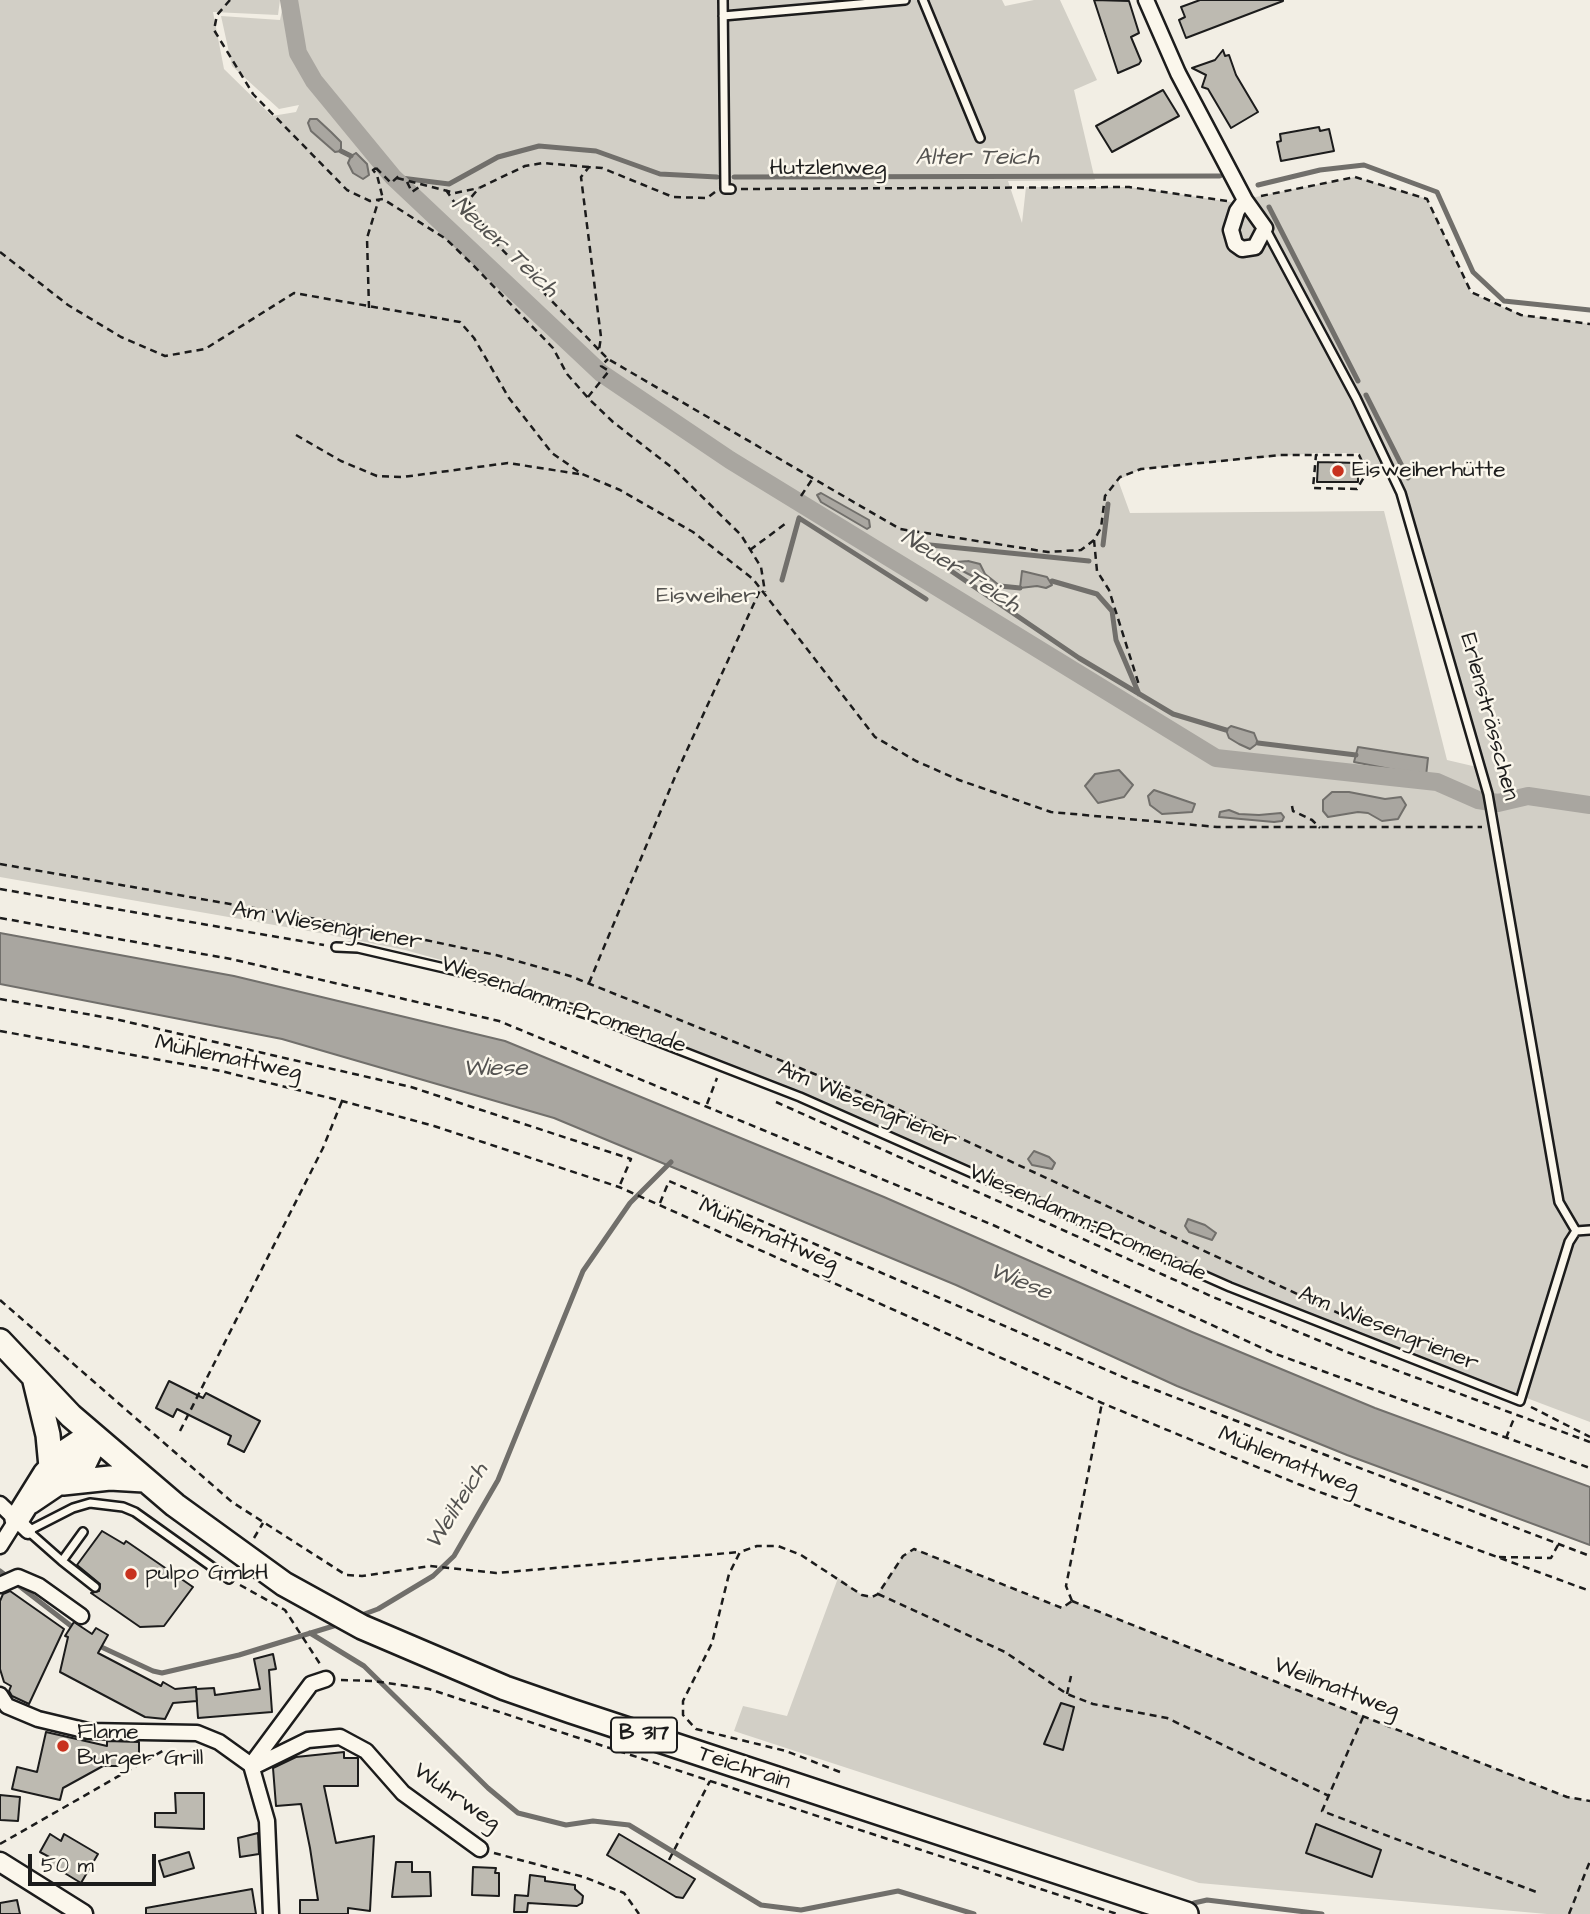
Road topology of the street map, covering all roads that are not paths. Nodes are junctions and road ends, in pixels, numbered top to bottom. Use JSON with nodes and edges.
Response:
{"nodes":[{"id":1,"x":723,"y":0,"type":"edge"},
{"id":2,"x":905,"y":0,"type":"edge"},
{"id":3,"x":923,"y":0,"type":"edge"},
{"id":4,"x":1146,"y":0,"type":"edge"},
{"id":5,"x":723,"y":16,"type":"junction"},
{"id":6,"x":980,"y":138,"type":"dead end"},
{"id":7,"x":728,"y":189,"type":"road end"},
{"id":8,"x":1245,"y":200,"type":"junction"},
{"id":9,"x":1265,"y":228,"type":"junction"},
{"id":10,"x":336,"y":947,"type":"road end"},
{"id":11,"x":1590,"y":1230,"type":"edge"},
{"id":12,"x":1576,"y":1231,"type":"junction"},
{"id":13,"x":0,"y":1342,"type":"edge"},
{"id":14,"x":35,"y":1381,"type":"junction"},
{"id":15,"x":96,"y":1439,"type":"junction"},
{"id":16,"x":57,"y":1475,"type":"junction"},
{"id":17,"x":144,"y":1480,"type":"junction"},
{"id":18,"x":19,"y":1514,"type":"edge"},
{"id":19,"x":83,"y":1532,"type":"dead end"},
{"id":20,"x":0,"y":1546,"type":"edge"},
{"id":21,"x":62,"y":1561,"type":"junction"},
{"id":22,"x":229,"y":1579,"type":"road end"},
{"id":23,"x":0,"y":1585,"type":"edge"},
{"id":24,"x":95,"y":1587,"type":"dead end"},
{"id":25,"x":80,"y":1616,"type":"dead end"},
{"id":26,"x":326,"y":1679,"type":"dead end"},
{"id":27,"x":0,"y":1695,"type":"edge"},
{"id":28,"x":252,"y":1766,"type":"junction"},
{"id":29,"x":480,"y":1849,"type":"road end"},
{"id":30,"x":0,"y":1862,"type":"edge"},
{"id":31,"x":1183,"y":1913,"type":"edge"},
{"id":32,"x":83,"y":1914,"type":"edge"},
{"id":33,"x":271,"y":1914,"type":"edge"}],
"edges":[{"from":1,"to":5,"type":"lane"},
{"from":2,"to":5,"type":"lane"},
{"from":3,"to":6,"type":"lane"},
{"from":4,"to":8,"type":"street","name":"Erlensträsschen"},
{"from":5,"to":7,"type":"lane"},
{"from":8,"to":9,"type":"street","name":"Erlensträsschen"},
{"from":8,"to":9,"type":"street"},
{"from":9,"to":12,"type":"lane","name":"Erlensträsschen"},
{"from":10,"to":12,"type":"lane","name":"Am Wiesengriener"},
{"from":11,"to":12,"type":"lane"},
{"from":13,"to":14,"type":"main road","number":"B 317"},
{"from":14,"to":15,"type":"main road","number":"B 317"},
{"from":14,"to":16,"type":"main road"},
{"from":15,"to":16,"type":"main road"},
{"from":15,"to":17,"type":"main road","number":"B 317"},
{"from":16,"to":17,"type":"main road"},
{"from":16,"to":18,"type":"main road"},
{"from":17,"to":31,"type":"main road","number":"B 317"},
{"from":18,"to":20,"type":"street"},
{"from":18,"to":21,"type":"lane"},
{"from":18,"to":22,"type":"lane"},
{"from":19,"to":21,"type":"lane"},
{"from":21,"to":24,"type":"lane"},
{"from":23,"to":25,"type":"street"},
{"from":26,"to":28,"type":"street"},
{"from":27,"to":28,"type":"street"},
{"from":28,"to":29,"type":"street","name":"Wuhrweg"},
{"from":28,"to":33,"type":"street"},
{"from":30,"to":32,"type":"street"}]}
